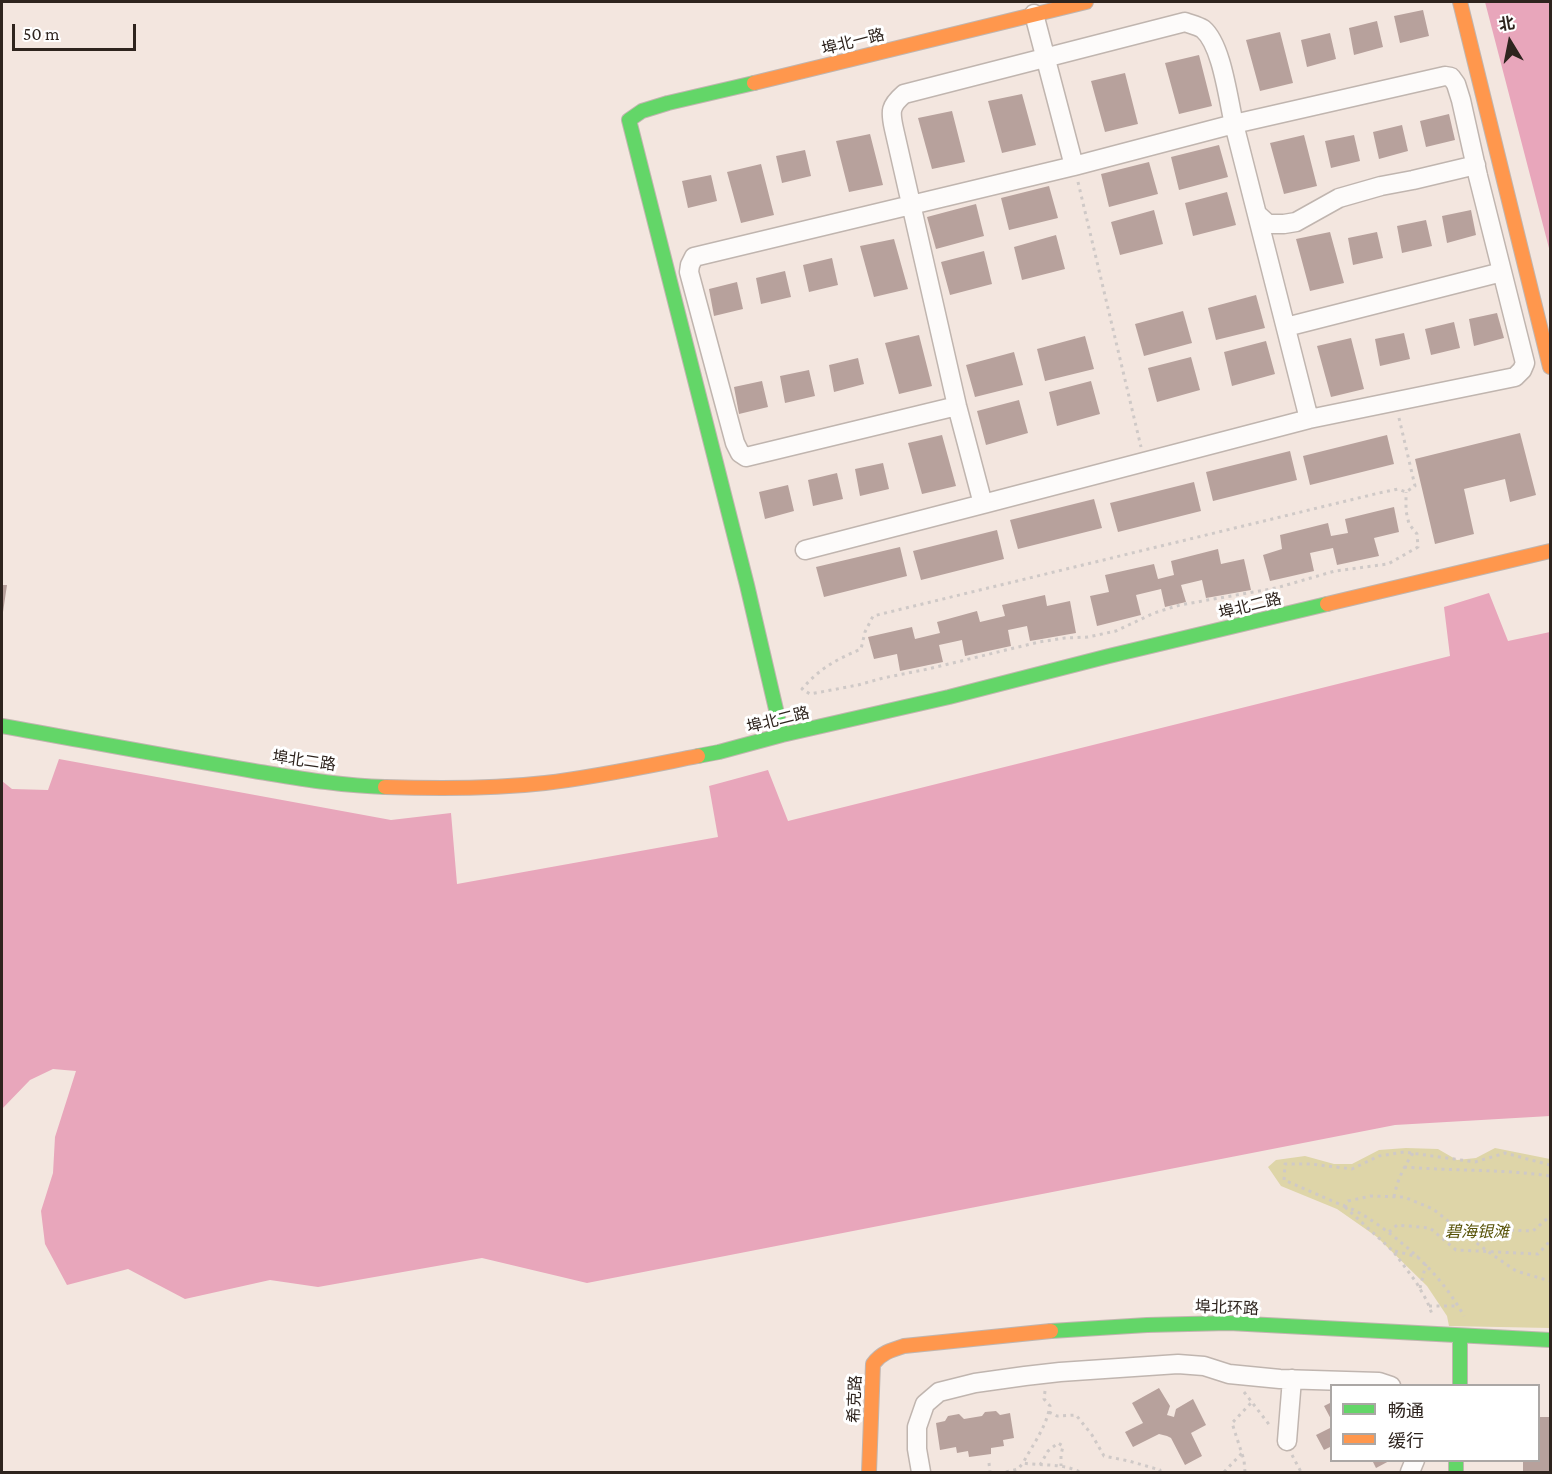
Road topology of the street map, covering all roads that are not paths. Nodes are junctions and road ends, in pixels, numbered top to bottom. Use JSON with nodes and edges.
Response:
{"nodes":[{"id":1,"x":1086,"y":2,"type":"edge"},
{"id":2,"x":1460,"y":2,"type":"edge"},
{"id":3,"x":1034,"y":14,"type":"junction"},
{"id":4,"x":1046,"y":58,"type":"junction"},
{"id":5,"x":1234,"y":124,"type":"junction"},
{"id":6,"x":1476,"y":165,"type":"junction"},
{"id":7,"x":1074,"y":166,"type":"junction"},
{"id":8,"x":911,"y":205,"type":"junction"},
{"id":9,"x":1257,"y":214,"type":"junction"},
{"id":10,"x":1502,"y":273,"type":"junction"},
{"id":11,"x":1286,"y":327,"type":"junction"},
{"id":12,"x":1551,"y":367,"type":"edge"},
{"id":13,"x":957,"y":405,"type":"junction"},
{"id":14,"x":1309,"y":419,"type":"junction"},
{"id":15,"x":983,"y":504,"type":"junction"},
{"id":16,"x":805,"y":550,"type":"dead end"},
{"id":17,"x":1551,"y":551,"type":"edge"},
{"id":18,"x":2,"y":726,"type":"edge"},
{"id":19,"x":782,"y":735,"type":"junction"},
{"id":20,"x":1460,"y":1336,"type":"junction"},
{"id":21,"x":1551,"y":1340,"type":"edge"},
{"id":22,"x":904,"y":1346,"type":"joint"},
{"id":23,"x":1292,"y":1379,"type":"junction"},
{"id":24,"x":1384,"y":1384,"type":"edge"},
{"id":25,"x":1460,"y":1384,"type":"edge"},
{"id":26,"x":1287,"y":1441,"type":"road end"},
{"id":27,"x":869,"y":1473,"type":"edge"},
{"id":28,"x":921,"y":1473,"type":"edge"}],
"edges":[{"from":1,"to":3,"type":"street","name":"埠北一路"},
{"from":2,"to":12,"type":"street"},
{"from":3,"to":4,"type":"street"},
{"from":3,"to":19,"type":"street","name":"埠北一路"},
{"from":4,"to":5,"type":"street"},
{"from":4,"to":7,"type":"street"},
{"from":4,"to":8,"type":"street"},
{"from":5,"to":6,"type":"street"},
{"from":5,"to":7,"type":"street"},
{"from":5,"to":9,"type":"street"},
{"from":6,"to":9,"type":"street"},
{"from":6,"to":10,"type":"street"},
{"from":7,"to":8,"type":"street"},
{"from":8,"to":13,"type":"street"},
{"from":8,"to":13,"type":"street"},
{"from":9,"to":11,"type":"street"},
{"from":10,"to":11,"type":"street"},
{"from":10,"to":14,"type":"street"},
{"from":11,"to":14,"type":"street"},
{"from":13,"to":15,"type":"street"},
{"from":14,"to":15,"type":"street"},
{"from":15,"to":16,"type":"street"},
{"from":17,"to":19,"type":"street","name":"埠北二路"},
{"from":18,"to":19,"type":"street","name":"埠北二路"},
{"from":20,"to":21,"type":"street","name":"埠北环路"},
{"from":20,"to":22,"type":"street","name":"埠北环路"},
{"from":20,"to":25,"type":"street"},
{"from":22,"to":27,"type":"street","name":"希克路"},
{"from":23,"to":24,"type":"street"},
{"from":23,"to":26,"type":"street"},
{"from":23,"to":28,"type":"street"}]}
